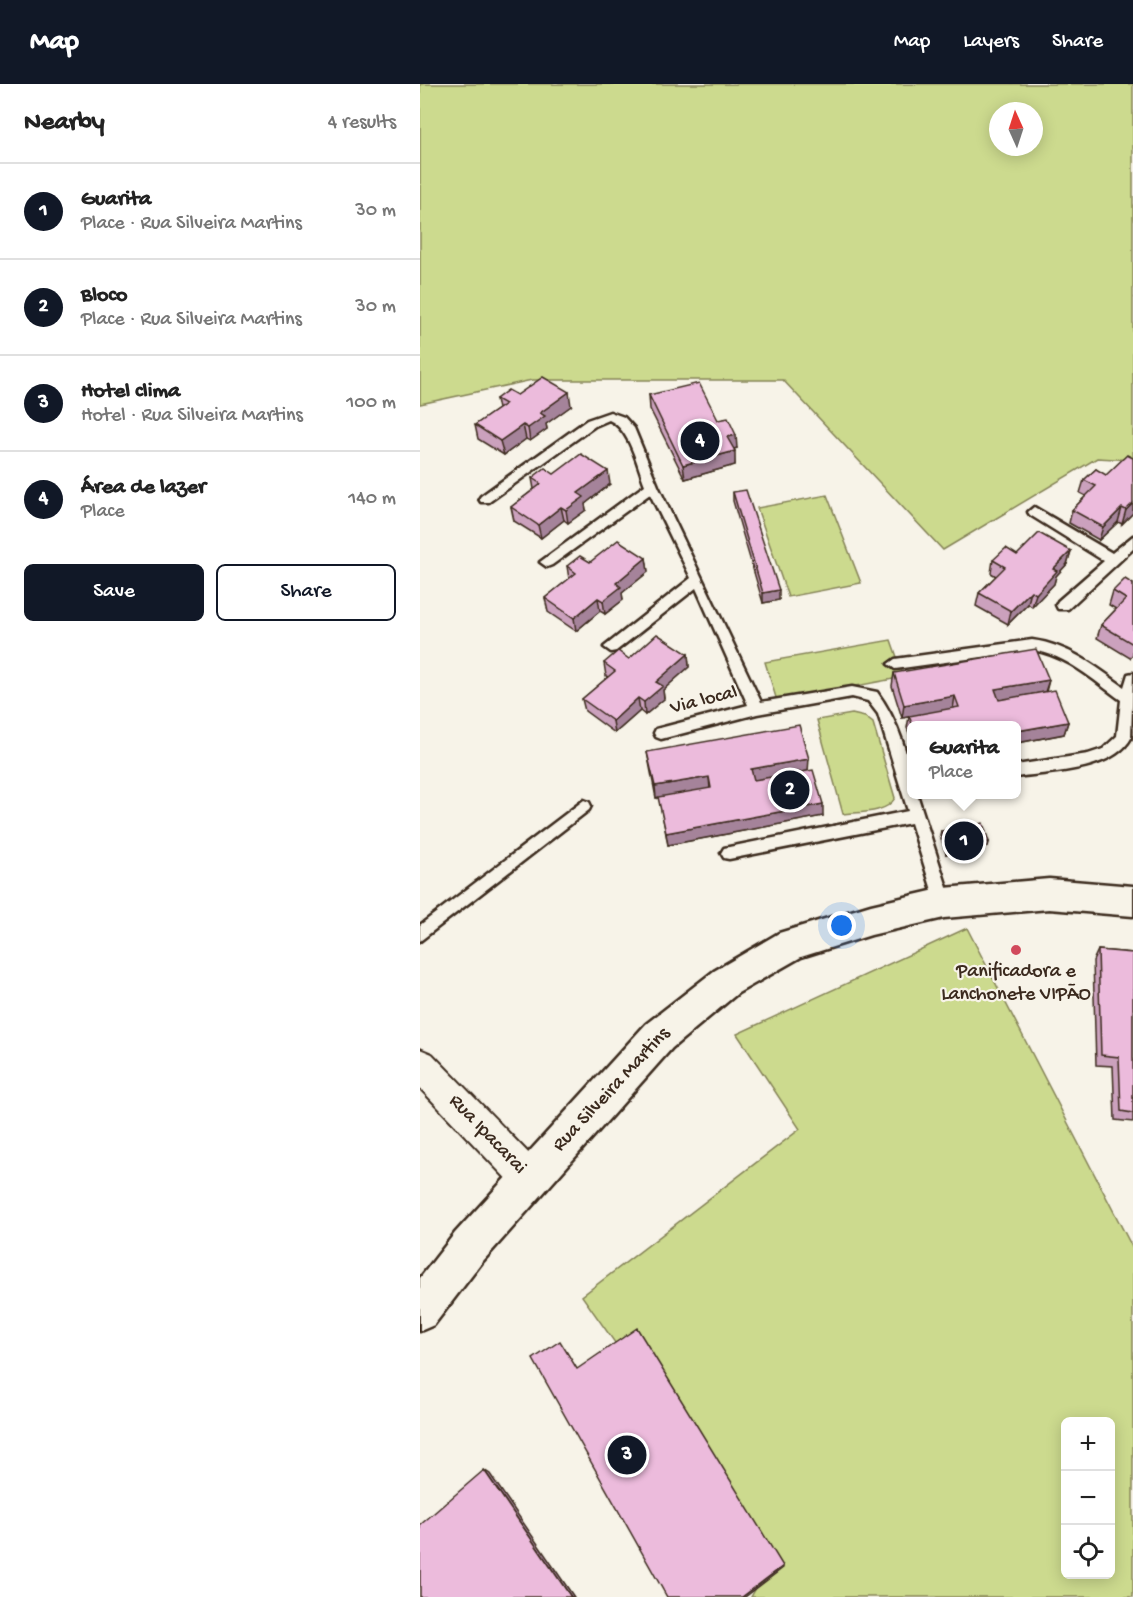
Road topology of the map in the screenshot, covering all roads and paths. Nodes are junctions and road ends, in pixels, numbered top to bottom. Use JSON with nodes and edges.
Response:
{"nodes":[{"id":1,"x":652,"y":486,"type":"junction"},
{"id":2,"x":485,"y":499,"type":"dead end"},
{"id":3,"x":1034,"y":512,"type":"dead end"},
{"id":4,"x":1133,"y":541,"type":"edge"},
{"id":5,"x":1113,"y":560,"type":"junction"},
{"id":6,"x":547,"y":562,"type":"dead end"},
{"id":7,"x":698,"y":579,"type":"junction"},
{"id":8,"x":1063,"y":605,"type":"dead end"},
{"id":9,"x":612,"y":647,"type":"dead end"},
{"id":10,"x":895,"y":664,"type":"dead end"},
{"id":11,"x":1133,"y":678,"type":"edge"},
{"id":12,"x":1128,"y":698,"type":"junction"},
{"id":13,"x":757,"y":708,"type":"junction"},
{"id":14,"x":661,"y":733,"type":"dead end"},
{"id":15,"x":1021,"y":770,"type":"edge"},
{"id":16,"x":907,"y":778,"type":"edge"},
{"id":17,"x":912,"y":799,"type":"edge"},
{"id":18,"x":584,"y":806,"type":"dead end"},
{"id":19,"x":915,"y":816,"type":"junction"},
{"id":20,"x":729,"y":853,"type":"dead end"},
{"id":21,"x":1133,"y":901,"type":"edge"},
{"id":22,"x":944,"y":903,"type":"junction"},
{"id":23,"x":420,"y":934,"type":"edge"},
{"id":24,"x":420,"y":1065,"type":"edge"},
{"id":25,"x":530,"y":1179,"type":"junction"},
{"id":26,"x":420,"y":1311,"type":"edge"}],
"edges":[{"from":1,"to":2,"type":"lane"},
{"from":1,"to":6,"type":"lane"},
{"from":1,"to":7,"type":"lane"},
{"from":3,"to":5,"type":"lane"},
{"from":4,"to":5,"type":"lane"},
{"from":5,"to":8,"type":"lane"},
{"from":7,"to":9,"type":"lane"},
{"from":7,"to":13,"type":"lane"},
{"from":10,"to":12,"type":"lane"},
{"from":11,"to":12,"type":"lane"},
{"from":12,"to":15,"type":"lane"},
{"from":13,"to":14,"type":"lane","name":"Via local"},
{"from":13,"to":16,"type":"lane","name":"Via local"},
{"from":17,"to":19,"type":"lane","name":"Via local"},
{"from":18,"to":23,"type":"lane"},
{"from":19,"to":20,"type":"lane"},
{"from":19,"to":22,"type":"lane","name":"Via local"},
{"from":21,"to":22,"type":"main road","name":"Rua Silveira Martins"},
{"from":22,"to":25,"type":"main road","name":"Rua Silveira Martins"},
{"from":24,"to":25,"type":"street","name":"Rua Ipacarai"},
{"from":25,"to":26,"type":"main road","name":"Rua Silveira Martins"}]}
